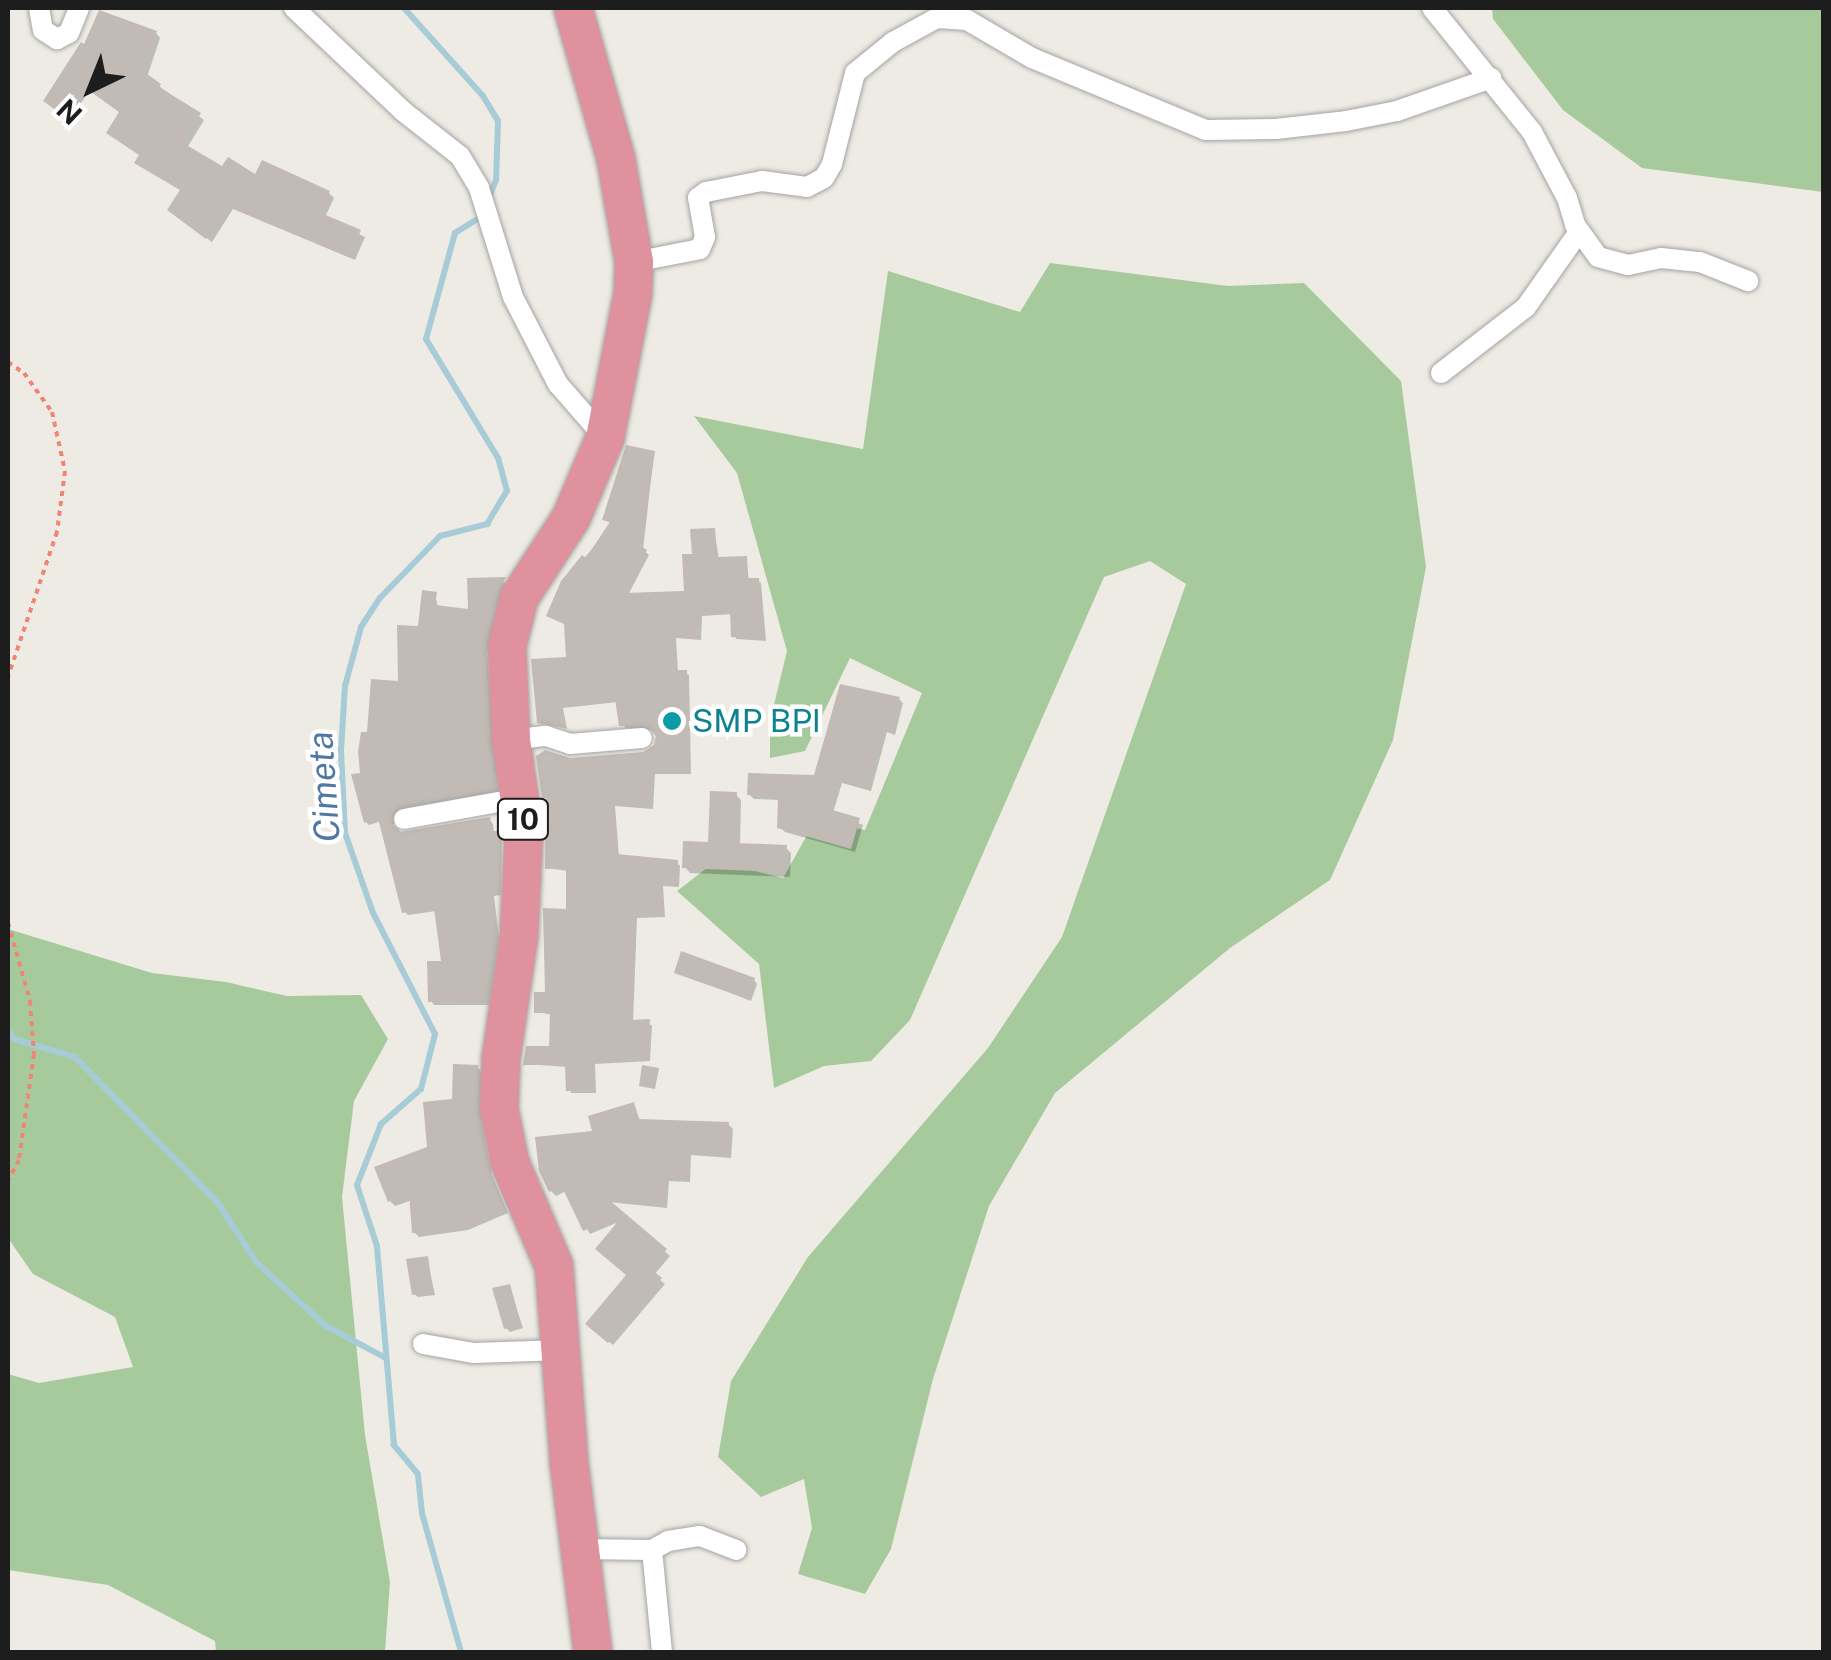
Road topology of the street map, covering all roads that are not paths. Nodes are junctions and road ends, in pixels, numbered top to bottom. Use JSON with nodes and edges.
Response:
{"nodes":[{"id":1,"x":38,"y":8,"type":"edge"},
{"id":2,"x":79,"y":8,"type":"edge"},
{"id":3,"x":294,"y":8,"type":"edge"},
{"id":4,"x":573,"y":8,"type":"edge"},
{"id":5,"x":1432,"y":8,"type":"edge"},
{"id":6,"x":1491,"y":78,"type":"junction"},
{"id":7,"x":1579,"y":232,"type":"junction"},
{"id":8,"x":634,"y":262,"type":"junction"},
{"id":9,"x":1748,"y":281,"type":"dead end"},
{"id":10,"x":1441,"y":373,"type":"dead end"},
{"id":11,"x":605,"y":438,"type":"junction"},
{"id":12,"x":642,"y":738,"type":"dead end"},
{"id":13,"x":511,"y":740,"type":"junction"},
{"id":14,"x":521,"y":798,"type":"junction"},
{"id":15,"x":404,"y":819,"type":"dead end"},
{"id":16,"x":422,"y":1344,"type":"dead end"},
{"id":17,"x":562,"y":1350,"type":"junction"},
{"id":18,"x":579,"y":1549,"type":"junction"},
{"id":19,"x":652,"y":1550,"type":"junction"},
{"id":20,"x":736,"y":1550,"type":"dead end"},
{"id":21,"x":594,"y":1649,"type":"edge"},
{"id":22,"x":662,"y":1652,"type":"edge"}],
"edges":[{"from":1,"to":2,"type":"street"},
{"from":3,"to":11,"type":"street"},
{"from":4,"to":8,"type":"highway","number":"10"},
{"from":5,"to":6,"type":"street"},
{"from":6,"to":7,"type":"street"},
{"from":6,"to":8,"type":"street"},
{"from":7,"to":9,"type":"street"},
{"from":7,"to":10,"type":"street"},
{"from":8,"to":11,"type":"highway","number":"10"},
{"from":11,"to":13,"type":"highway","number":"10"},
{"from":12,"to":13,"type":"street"},
{"from":13,"to":14,"type":"highway","number":"10"},
{"from":14,"to":15,"type":"street"},
{"from":14,"to":17,"type":"highway","number":"10"},
{"from":16,"to":17,"type":"street"},
{"from":17,"to":18,"type":"highway","number":"10"},
{"from":18,"to":19,"type":"street"},
{"from":18,"to":21,"type":"highway","number":"10"},
{"from":19,"to":20,"type":"street"},
{"from":19,"to":22,"type":"street"}]}
